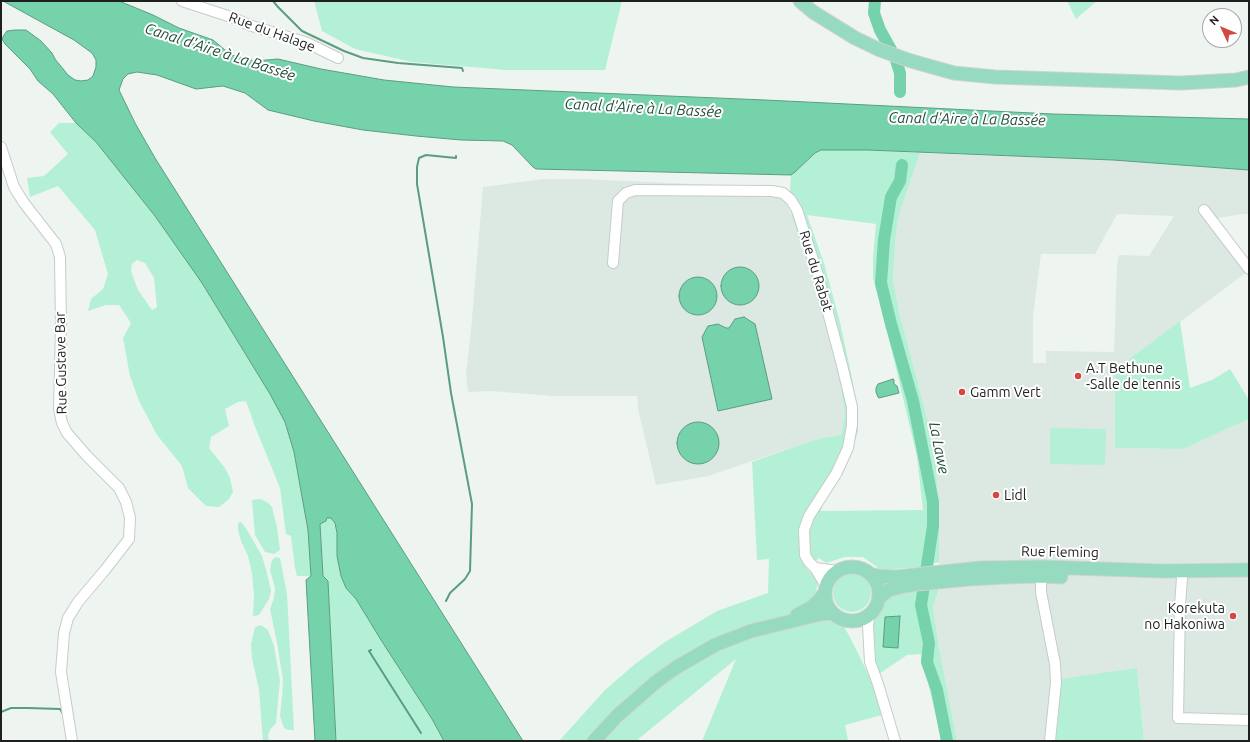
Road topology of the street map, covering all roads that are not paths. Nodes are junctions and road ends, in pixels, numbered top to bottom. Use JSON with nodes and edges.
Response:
{"nodes":[{"id":1,"x":182,"y":1,"type":"edge"},
{"id":2,"x":800,"y":1,"type":"edge"},
{"id":3,"x":338,"y":58,"type":"dead end"},
{"id":4,"x":1249,"y":78,"type":"edge"},
{"id":5,"x":1,"y":147,"type":"edge"},
{"id":6,"x":1204,"y":210,"type":"dead end"},
{"id":7,"x":613,"y":262,"type":"dead end"},
{"id":8,"x":1249,"y":269,"type":"edge"},
{"id":9,"x":815,"y":568,"type":"junction"},
{"id":10,"x":1249,"y":570,"type":"edge"},
{"id":11,"x":838,"y":571,"type":"junction"},
{"id":12,"x":870,"y":574,"type":"junction"},
{"id":13,"x":1041,"y":576,"type":"junction"},
{"id":14,"x":935,"y":578,"type":"junction"},
{"id":15,"x":1182,"y":578,"type":"junction"},
{"id":16,"x":1249,"y":578,"type":"edge"},
{"id":17,"x":918,"y":580,"type":"junction"},
{"id":18,"x":826,"y":589,"type":"junction"},
{"id":19,"x":879,"y":598,"type":"junction"},
{"id":20,"x":832,"y":613,"type":"junction"},
{"id":21,"x":869,"y":615,"type":"junction"},
{"id":22,"x":781,"y":623,"type":"junction"},
{"id":23,"x":1249,"y":720,"type":"edge"},
{"id":24,"x":72,"y":741,"type":"edge"},
{"id":25,"x":594,"y":741,"type":"edge"},
{"id":26,"x":895,"y":741,"type":"edge"},
{"id":27,"x":1050,"y":741,"type":"edge"}],
"edges":[{"from":1,"to":3,"type":"street","name":"Rue du Halage"},
{"from":2,"to":4,"type":"main road"},
{"from":5,"to":24,"type":"street","name":"Rue Gustave Bar"},
{"from":6,"to":8,"type":"street"},
{"from":7,"to":9,"type":"street","name":"Rue du Rabat"},
{"from":9,"to":11,"type":"street"},
{"from":9,"to":18,"type":"street","name":"Rue du Rabat"},
{"from":10,"to":14,"type":"main road","name":"Rue Fleming"},
{"from":11,"to":12,"type":"main road"},
{"from":11,"to":18,"type":"main road"},
{"from":12,"to":17,"type":"main road","name":"Rue Fleming"},
{"from":12,"to":19,"type":"main road"},
{"from":13,"to":14,"type":"main road","name":"Rue Fleming"},
{"from":13,"to":15,"type":"main road","name":"Rue Fleming"},
{"from":13,"to":27,"type":"street"},
{"from":14,"to":17,"type":"main road","name":"Rue Fleming"},
{"from":15,"to":16,"type":"main road","name":"Rue Fleming"},
{"from":15,"to":23,"type":"street"},
{"from":17,"to":19,"type":"main road","name":"Rue Fleming"},
{"from":18,"to":20,"type":"main road"},
{"from":18,"to":22,"type":"main road"},
{"from":19,"to":21,"type":"main road"},
{"from":20,"to":21,"type":"main road"},
{"from":20,"to":22,"type":"main road"},
{"from":21,"to":26,"type":"street"},
{"from":22,"to":25,"type":"main road"}]}
